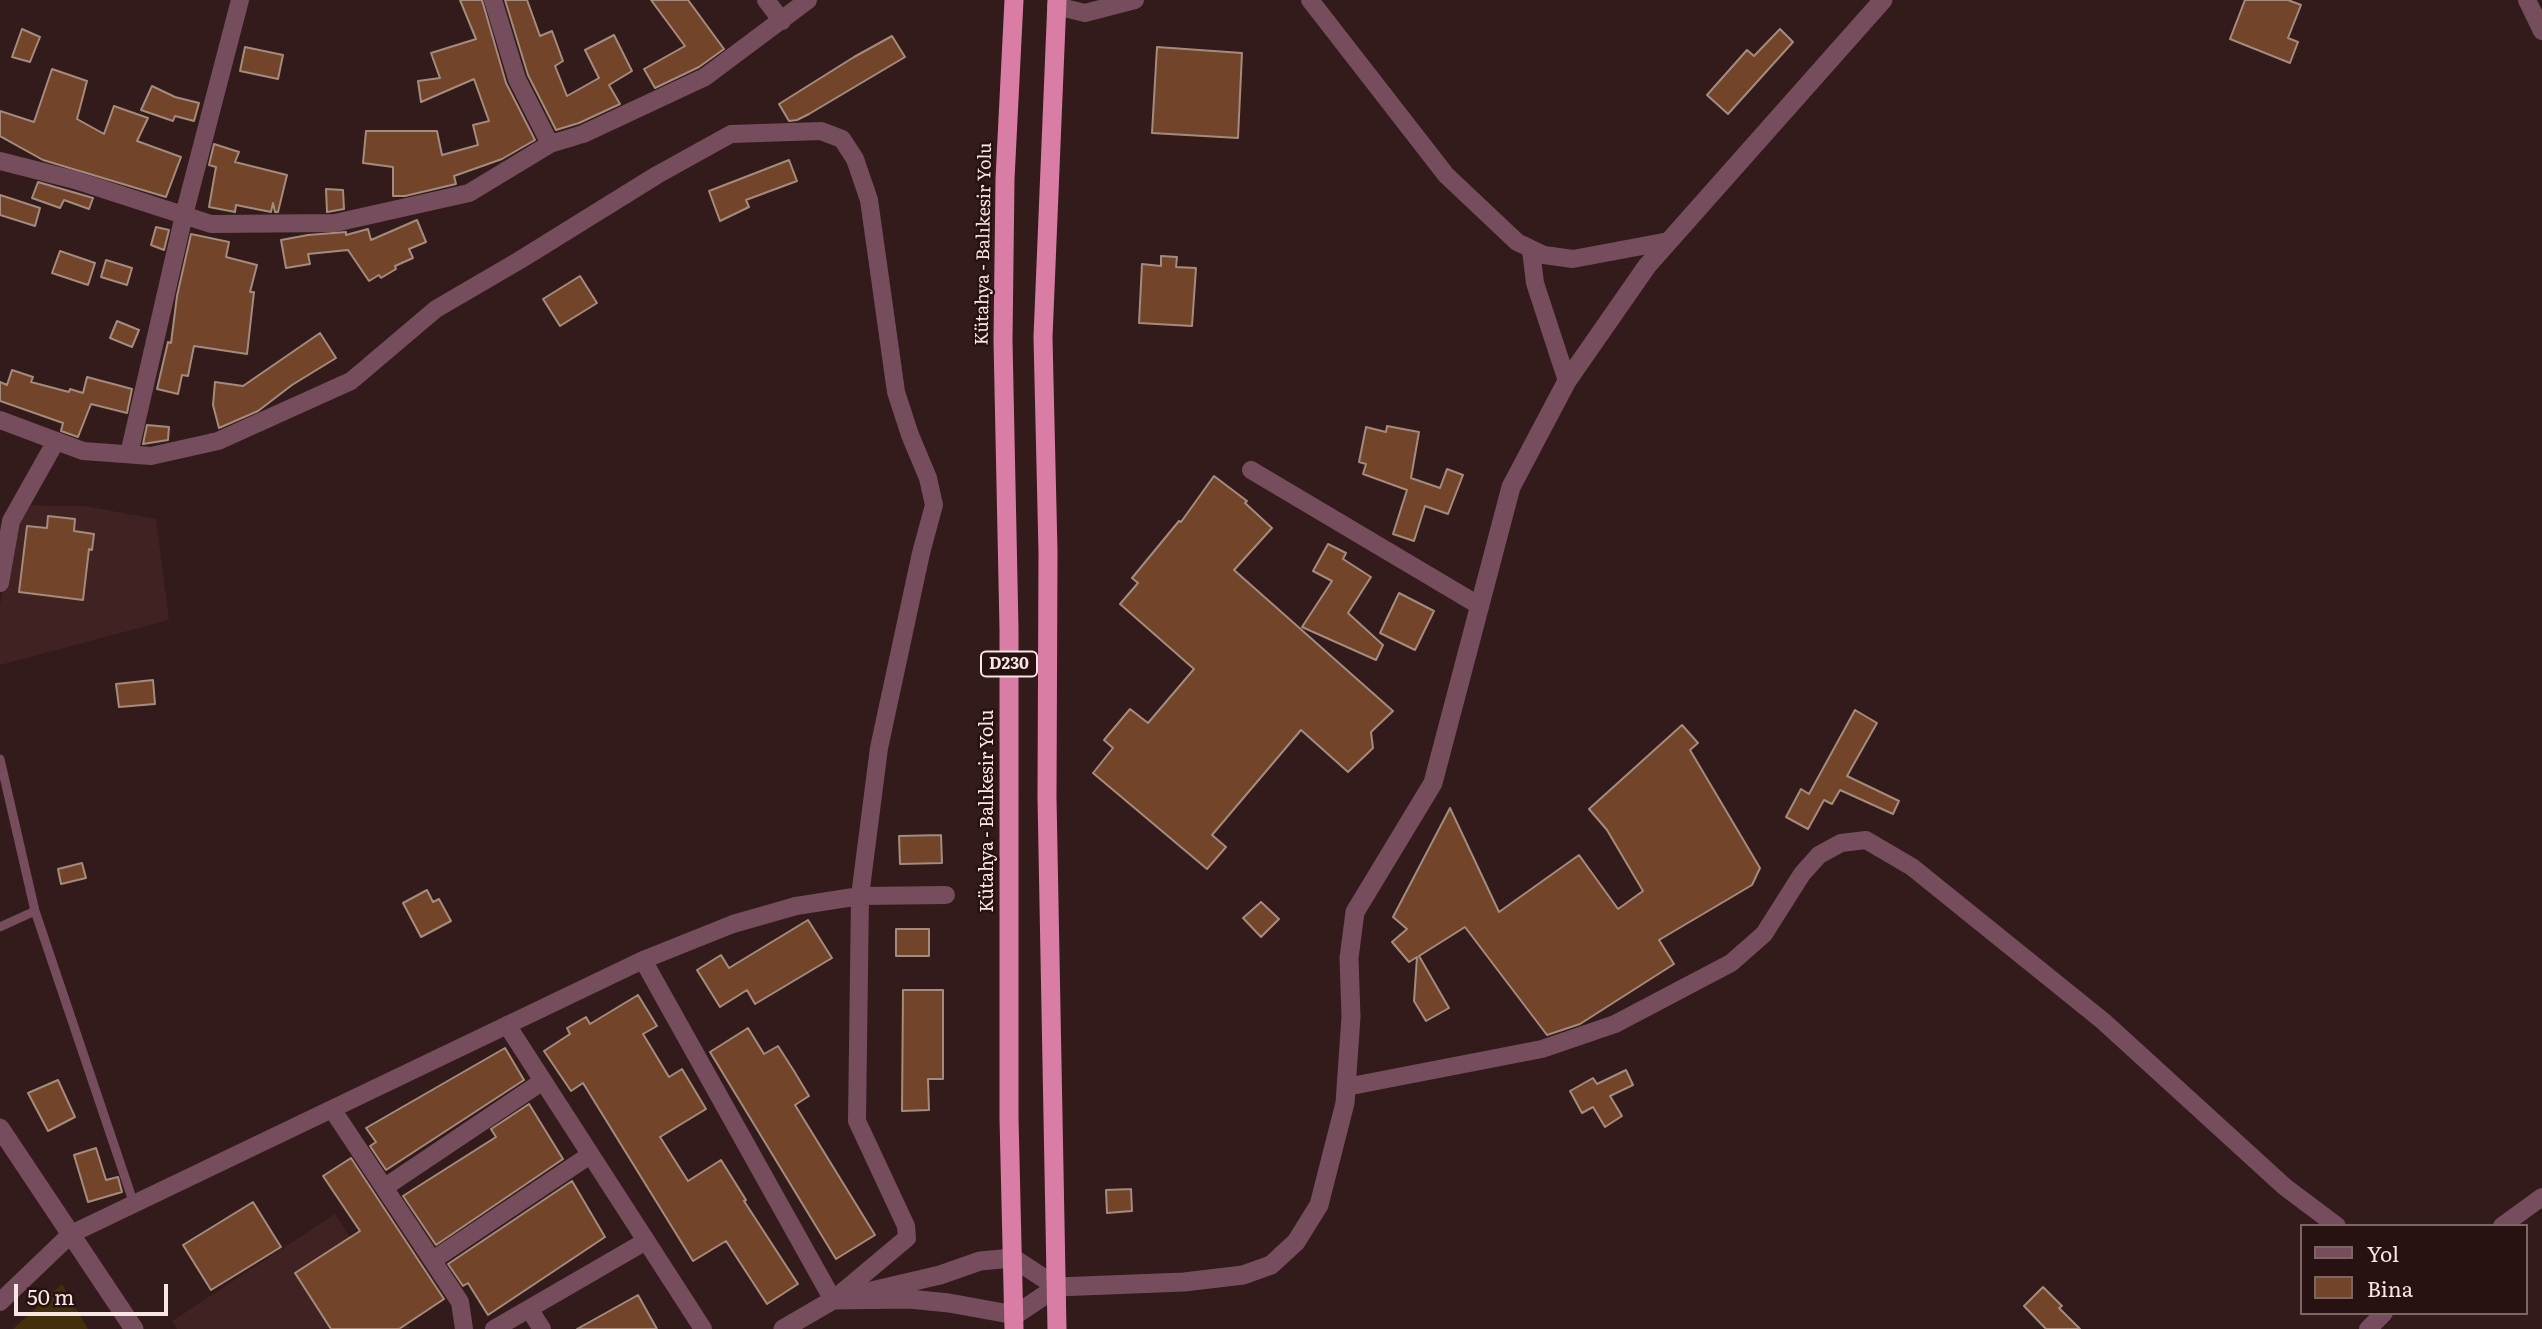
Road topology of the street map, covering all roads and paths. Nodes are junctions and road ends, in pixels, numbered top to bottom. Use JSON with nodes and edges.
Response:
{"nodes":[{"id":1,"x":240,"y":0,"type":"edge"},
{"id":2,"x":493,"y":0,"type":"edge"},
{"id":3,"x":766,"y":0,"type":"edge"},
{"id":4,"x":808,"y":0,"type":"edge"},
{"id":5,"x":1014,"y":0,"type":"edge"},
{"id":6,"x":1135,"y":0,"type":"edge"},
{"id":7,"x":1310,"y":0,"type":"edge"},
{"id":8,"x":1883,"y":0,"type":"edge"},
{"id":9,"x":2527,"y":0,"type":"edge"},
{"id":10,"x":1056,"y":3,"type":"edge"},
{"id":11,"x":782,"y":21,"type":"junction"},
{"id":12,"x":2542,"y":31,"type":"edge"},
{"id":13,"x":550,"y":144,"type":"junction"},
{"id":14,"x":0,"y":161,"type":"edge"},
{"id":15,"x":184,"y":215,"type":"junction"},
{"id":16,"x":1669,"y":241,"type":"junction"},
{"id":17,"x":1531,"y":250,"type":"junction"},
{"id":18,"x":1567,"y":381,"type":"junction"},
{"id":19,"x":0,"y":420,"type":"edge"},
{"id":20,"x":56,"y":441,"type":"junction"},
{"id":21,"x":129,"y":454,"type":"junction"},
{"id":22,"x":1251,"y":470,"type":"dead end"},
{"id":23,"x":0,"y":583,"type":"edge"},
{"id":24,"x":1480,"y":606,"type":"junction"},
{"id":25,"x":0,"y":760,"type":"edge"},
{"id":26,"x":946,"y":895,"type":"dead end"},
{"id":27,"x":860,"y":896,"type":"junction"},
{"id":28,"x":36,"y":911,"type":"junction"},
{"id":29,"x":0,"y":927,"type":"edge"},
{"id":30,"x":643,"y":960,"type":"junction"},
{"id":31,"x":507,"y":1025,"type":"junction"},
{"id":32,"x":543,"y":1081,"type":"junction"},
{"id":33,"x":1346,"y":1087,"type":"junction"},
{"id":34,"x":332,"y":1109,"type":"junction"},
{"id":35,"x":0,"y":1128,"type":"edge"},
{"id":36,"x":590,"y":1155,"type":"junction"},
{"id":37,"x":385,"y":1187,"type":"junction"},
{"id":38,"x":2542,"y":1197,"type":"edge"},
{"id":39,"x":134,"y":1203,"type":"junction"},
{"id":40,"x":2334,"y":1224,"type":"edge"},
{"id":41,"x":2505,"y":1224,"type":"edge"},
{"id":42,"x":71,"y":1234,"type":"junction"},
{"id":43,"x":646,"y":1241,"type":"junction"},
{"id":44,"x":1013,"y":1258,"type":"junction"},
{"id":45,"x":433,"y":1260,"type":"junction"},
{"id":46,"x":1056,"y":1287,"type":"junction"},
{"id":47,"x":833,"y":1300,"type":"junction"},
{"id":48,"x":0,"y":1302,"type":"edge"},
{"id":49,"x":530,"y":1309,"type":"junction"},
{"id":50,"x":2382,"y":1315,"type":"edge"},
{"id":51,"x":1015,"y":1322,"type":"edge"},
{"id":52,"x":134,"y":1329,"type":"edge"},
{"id":53,"x":464,"y":1329,"type":"edge"},
{"id":54,"x":495,"y":1329,"type":"edge"},
{"id":55,"x":542,"y":1329,"type":"edge"},
{"id":56,"x":703,"y":1329,"type":"edge"},
{"id":57,"x":783,"y":1329,"type":"edge"},
{"id":58,"x":1057,"y":1329,"type":"edge"},
{"id":59,"x":2368,"y":1329,"type":"edge"}],
"edges":[{"from":1,"to":15,"type":"street"},
{"from":2,"to":13,"type":"street"},
{"from":3,"to":11,"type":"street"},
{"from":4,"to":11,"type":"street"},
{"from":5,"to":44,"type":"highway","name":"Kütahya - Balıkesir Yolu","number":"D230"},
{"from":6,"to":10,"type":"street"},
{"from":7,"to":17,"type":"street"},
{"from":8,"to":16,"type":"street"},
{"from":9,"to":12,"type":"street"},
{"from":10,"to":46,"type":"highway","number":"D230"},
{"from":11,"to":13,"type":"street"},
{"from":13,"to":15,"type":"street"},
{"from":14,"to":15,"type":"street"},
{"from":15,"to":21,"type":"street"},
{"from":16,"to":17,"type":"street"},
{"from":16,"to":18,"type":"street"},
{"from":17,"to":18,"type":"street"},
{"from":18,"to":24,"type":"street"},
{"from":19,"to":20,"type":"street"},
{"from":20,"to":21,"type":"street"},
{"from":20,"to":23,"type":"street"},
{"from":21,"to":27,"type":"street"},
{"from":22,"to":24,"type":"street"},
{"from":24,"to":33,"type":"street"},
{"from":25,"to":28,"type":"lane"},
{"from":26,"to":27,"type":"street"},
{"from":27,"to":30,"type":"street"},
{"from":27,"to":47,"type":"street"},
{"from":28,"to":29,"type":"lane"},
{"from":28,"to":39,"type":"lane"},
{"from":30,"to":31,"type":"street"},
{"from":30,"to":47,"type":"street"},
{"from":31,"to":32,"type":"street"},
{"from":31,"to":34,"type":"street"},
{"from":32,"to":36,"type":"street"},
{"from":32,"to":37,"type":"street"},
{"from":33,"to":40,"type":"street"},
{"from":33,"to":46,"type":"street"},
{"from":34,"to":37,"type":"street"},
{"from":34,"to":39,"type":"street"},
{"from":35,"to":42,"type":"street"},
{"from":36,"to":43,"type":"street"},
{"from":36,"to":45,"type":"street"},
{"from":37,"to":45,"type":"street"},
{"from":38,"to":41,"type":"street"},
{"from":39,"to":42,"type":"street"},
{"from":42,"to":48,"type":"street"},
{"from":42,"to":52,"type":"street"},
{"from":43,"to":49,"type":"street"},
{"from":43,"to":56,"type":"street"},
{"from":44,"to":46,"type":"street"},
{"from":44,"to":47,"type":"street"},
{"from":44,"to":51,"type":"highway","name":"Kütahya - Balıkesir Yolu","number":"D230"},
{"from":45,"to":53,"type":"street"},
{"from":46,"to":51,"type":"street"},
{"from":46,"to":58,"type":"highway","number":"D230"},
{"from":47,"to":51,"type":"street"},
{"from":47,"to":57,"type":"street"},
{"from":49,"to":54,"type":"street"},
{"from":49,"to":55,"type":"street"},
{"from":50,"to":59,"type":"street"}]}
